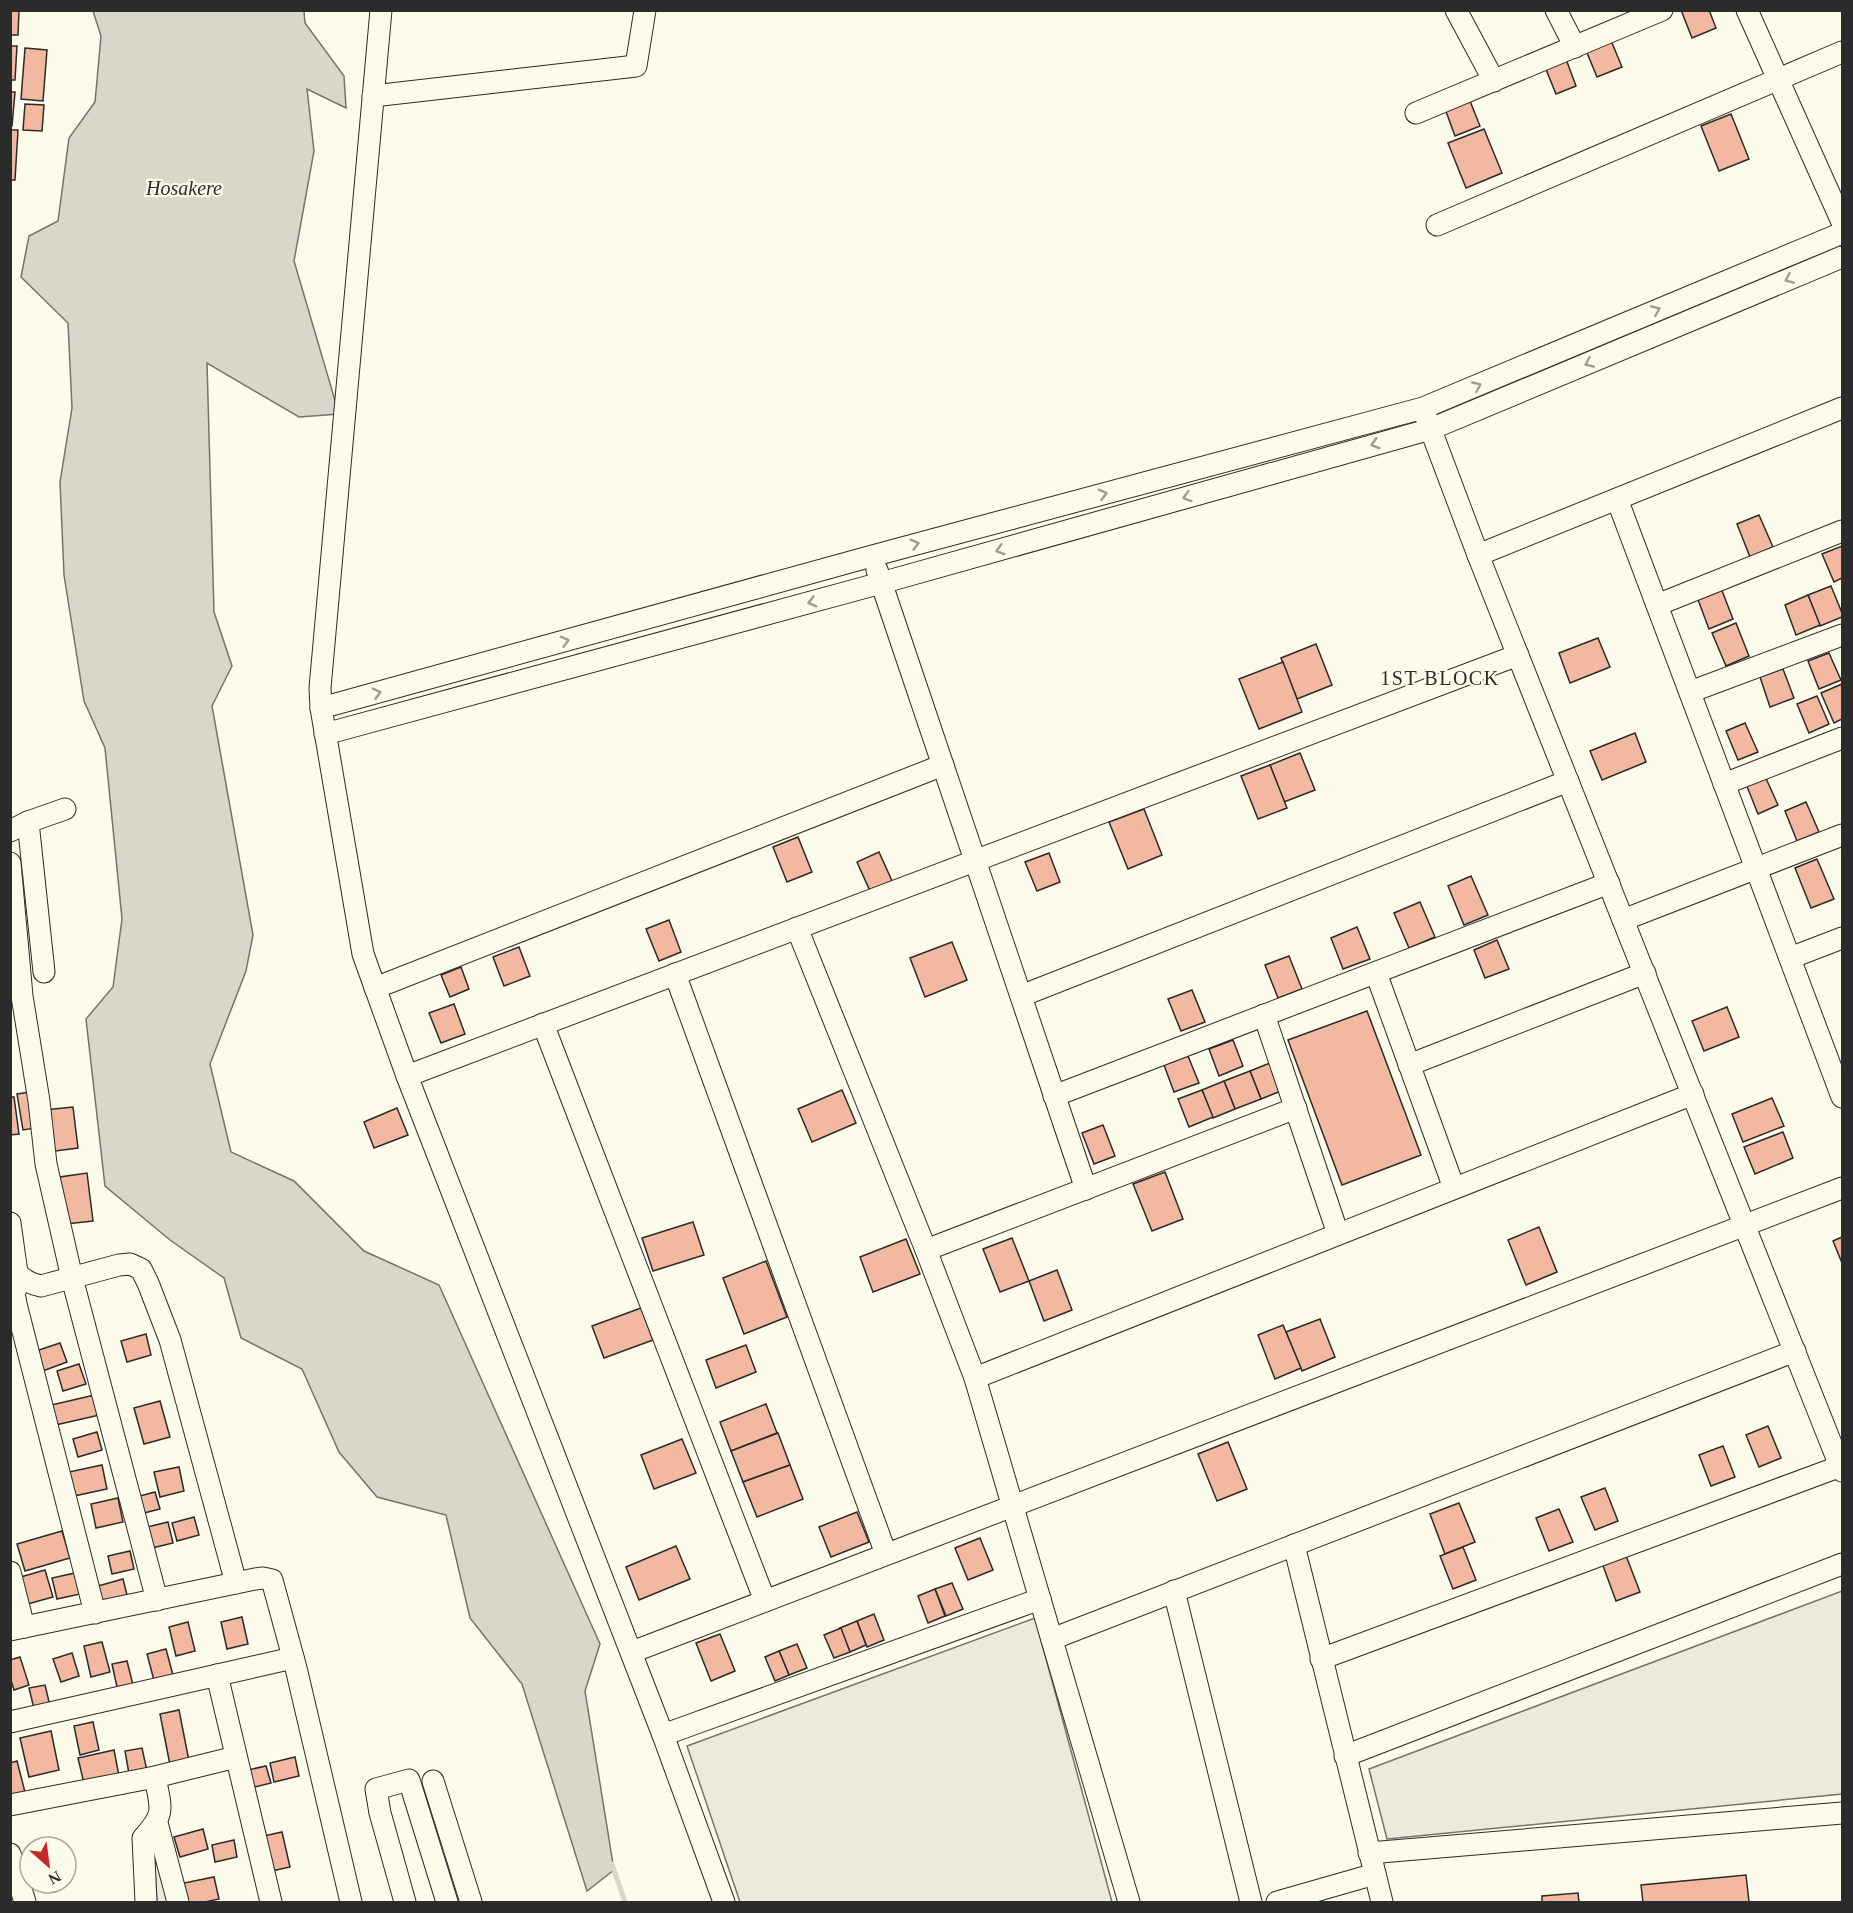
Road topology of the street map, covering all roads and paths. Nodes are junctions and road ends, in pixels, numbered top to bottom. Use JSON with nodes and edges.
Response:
{"nodes":[{"id":1,"x":381,"y":10,"type":"edge"},
{"id":2,"x":645,"y":10,"type":"edge"},
{"id":3,"x":1456,"y":10,"type":"edge"},
{"id":4,"x":1556,"y":10,"type":"edge"},
{"id":5,"x":1662,"y":10,"type":"edge"},
{"id":6,"x":1747,"y":10,"type":"edge"},
{"id":7,"x":1575,"y":47,"type":"junction"},
{"id":8,"x":1842,"y":52,"type":"edge"},
{"id":9,"x":1777,"y":79,"type":"junction"},
{"id":10,"x":1494,"y":81,"type":"junction"},
{"id":11,"x":373,"y":96,"type":"junction"},
{"id":12,"x":1416,"y":113,"type":"dead end"},
{"id":13,"x":1842,"y":222,"type":"edge"},
{"id":14,"x":1437,"y":225,"type":"dead end"},
{"id":15,"x":1842,"y":232,"type":"edge"},
{"id":16,"x":1842,"y":257,"type":"edge"},
{"id":17,"x":1423,"y":408,"type":"junction"},
{"id":18,"x":1842,"y":408,"type":"edge"},
{"id":19,"x":1431,"y":429,"type":"junction"},
{"id":20,"x":1617,"y":499,"type":"junction"},
{"id":21,"x":1842,"y":531,"type":"edge"},
{"id":22,"x":1478,"y":555,"type":"junction"},
{"id":23,"x":872,"y":556,"type":"junction"},
{"id":24,"x":881,"y":583,"type":"junction"},
{"id":25,"x":1657,"y":605,"type":"junction"},
{"id":26,"x":1842,"y":635,"type":"edge"},
{"id":27,"x":1518,"y":655,"type":"junction"},
{"id":28,"x":1690,"y":692,"type":"junction"},
{"id":29,"x":321,"y":708,"type":"junction"},
{"id":30,"x":325,"y":734,"type":"junction"},
{"id":31,"x":1842,"y":738,"type":"edge"},
{"id":32,"x":943,"y":765,"type":"junction"},
{"id":33,"x":1568,"y":781,"type":"junction"},
{"id":34,"x":1724,"y":784,"type":"junction"},
{"id":35,"x":65,"y":809,"type":"dead end"},
{"id":36,"x":20,"y":826,"type":"edge"},
{"id":37,"x":1842,"y":835,"type":"edge"},
{"id":38,"x":974,"y":860,"type":"junction"},
{"id":39,"x":10,"y":863,"type":"edge"},
{"id":40,"x":1756,"y":868,"type":"junction"},
{"id":41,"x":1609,"y":883,"type":"junction"},
{"id":42,"x":1623,"y":920,"type":"junction"},
{"id":43,"x":796,"y":928,"type":"junction"},
{"id":44,"x":1842,"y":938,"type":"edge"},
{"id":45,"x":1790,"y":958,"type":"junction"},
{"id":46,"x":44,"y":972,"type":"dead end"},
{"id":47,"x":1376,"y":973,"type":"junction"},
{"id":48,"x":1645,"y":973,"type":"junction"},
{"id":49,"x":675,"y":974,"type":"junction"},
{"id":50,"x":375,"y":988,"type":"junction"},
{"id":51,"x":1021,"y":996,"type":"junction"},
{"id":52,"x":1264,"y":1015,"type":"junction"},
{"id":53,"x":543,"y":1024,"type":"junction"},
{"id":54,"x":1834,"y":1051,"type":"edge"},
{"id":55,"x":1409,"y":1065,"type":"junction"},
{"id":56,"x":407,"y":1076,"type":"junction"},
{"id":57,"x":1693,"y":1094,"type":"junction"},
{"id":58,"x":1054,"y":1096,"type":"junction"},
{"id":59,"x":1842,"y":1097,"type":"edge"},
{"id":60,"x":1296,"y":1108,"type":"junction"},
{"id":61,"x":1454,"y":1188,"type":"junction"},
{"id":62,"x":1842,"y":1188,"type":"edge"},
{"id":63,"x":1086,"y":1189,"type":"junction"},
{"id":64,"x":10,"y":1223,"type":"edge"},
{"id":65,"x":1745,"y":1225,"type":"junction"},
{"id":66,"x":1338,"y":1234,"type":"junction"},
{"id":67,"x":926,"y":1250,"type":"junction"},
{"id":68,"x":72,"y":1278,"type":"junction"},
{"id":69,"x":22,"y":1279,"type":"junction"},
{"id":70,"x":1795,"y":1351,"type":"junction"},
{"id":71,"x":975,"y":1378,"type":"junction"},
{"id":72,"x":1842,"y":1468,"type":"edge"},
{"id":73,"x":1012,"y":1506,"type":"junction"},
{"id":74,"x":1294,"y":1545,"type":"junction"},
{"id":75,"x":886,"y":1554,"type":"junction"},
{"id":76,"x":1842,"y":1564,"type":"edge"},
{"id":77,"x":10,"y":1572,"type":"edge"},
{"id":78,"x":237,"y":1583,"type":"junction"},
{"id":79,"x":1174,"y":1591,"type":"junction"},
{"id":80,"x":1040,"y":1599,"type":"junction"},
{"id":81,"x":156,"y":1600,"type":"junction"},
{"id":82,"x":765,"y":1601,"type":"junction"},
{"id":83,"x":95,"y":1612,"type":"junction"},
{"id":84,"x":17,"y":1629,"type":"edge"},
{"id":85,"x":1052,"y":1638,"type":"junction"},
{"id":86,"x":632,"y":1652,"type":"junction"},
{"id":87,"x":293,"y":1658,"type":"junction"},
{"id":88,"x":1322,"y":1659,"type":"junction"},
{"id":89,"x":217,"y":1675,"type":"junction"},
{"id":90,"x":10,"y":1722,"type":"edge"},
{"id":91,"x":663,"y":1735,"type":"junction"},
{"id":92,"x":1345,"y":1756,"type":"junction"},
{"id":93,"x":236,"y":1757,"type":"junction"},
{"id":94,"x":155,"y":1777,"type":"junction"},
{"id":95,"x":433,"y":1781,"type":"dead end"},
{"id":96,"x":10,"y":1805,"type":"edge"},
{"id":97,"x":1842,"y":1813,"type":"edge"},
{"id":98,"x":157,"y":1822,"type":"junction"},
{"id":99,"x":1369,"y":1853,"type":"junction"},
{"id":100,"x":10,"y":1854,"type":"edge"},
{"id":101,"x":1375,"y":1874,"type":"junction"},
{"id":102,"x":25,"y":1902,"type":"edge"},
{"id":103,"x":146,"y":1902,"type":"edge"},
{"id":104,"x":178,"y":1902,"type":"edge"},
{"id":105,"x":271,"y":1902,"type":"edge"},
{"id":106,"x":351,"y":1902,"type":"edge"},
{"id":107,"x":405,"y":1902,"type":"edge"},
{"id":108,"x":447,"y":1902,"type":"edge"},
{"id":109,"x":471,"y":1902,"type":"edge"},
{"id":110,"x":724,"y":1902,"type":"edge"},
{"id":111,"x":1129,"y":1902,"type":"edge"},
{"id":112,"x":1251,"y":1902,"type":"edge"},
{"id":113,"x":1277,"y":1902,"type":"edge"},
{"id":114,"x":1382,"y":1902,"type":"edge"}],
"edges":[{"from":1,"to":11,"type":"street"},
{"from":2,"to":11,"type":"street"},
{"from":3,"to":10,"type":"street"},
{"from":4,"to":7,"type":"street"},
{"from":5,"to":7,"type":"street"},
{"from":6,"to":9,"type":"street"},
{"from":7,"to":10,"type":"street"},
{"from":8,"to":9,"type":"street"},
{"from":9,"to":13,"type":"street"},
{"from":9,"to":14,"type":"street"},
{"from":10,"to":12,"type":"street"},
{"from":11,"to":29,"type":"street"},
{"from":17,"to":15,"type":"street","one_way":true},
{"from":16,"to":19,"type":"street","one_way":true},
{"from":17,"to":19,"type":"street"},
{"from":23,"to":17,"type":"street","one_way":true},
{"from":18,"to":20,"type":"street"},
{"from":19,"to":22,"type":"street"},
{"from":19,"to":24,"type":"street","one_way":true},
{"from":20,"to":22,"type":"street"},
{"from":20,"to":25,"type":"street"},
{"from":21,"to":25,"type":"street"},
{"from":22,"to":27,"type":"street"},
{"from":23,"to":24,"type":"street"},
{"from":29,"to":23,"type":"street","one_way":true},
{"from":24,"to":30,"type":"street","one_way":true},
{"from":24,"to":32,"type":"street"},
{"from":25,"to":28,"type":"street"},
{"from":26,"to":28,"type":"street"},
{"from":27,"to":33,"type":"street"},
{"from":27,"to":38,"type":"street"},
{"from":28,"to":34,"type":"street"},
{"from":29,"to":30,"type":"street"},
{"from":30,"to":50,"type":"street"},
{"from":31,"to":34,"type":"street"},
{"from":32,"to":38,"type":"street"},
{"from":32,"to":50,"type":"street"},
{"from":33,"to":41,"type":"street"},
{"from":33,"to":51,"type":"street"},
{"from":34,"to":40,"type":"street"},
{"from":35,"to":36,"type":"street"},
{"from":36,"to":46,"type":"street"},
{"from":37,"to":40,"type":"street"},
{"from":38,"to":43,"type":"street"},
{"from":38,"to":51,"type":"street"},
{"from":39,"to":68,"type":"street"},
{"from":40,"to":42,"type":"street"},
{"from":40,"to":45,"type":"street"},
{"from":41,"to":42,"type":"street"},
{"from":41,"to":47,"type":"street"},
{"from":42,"to":48,"type":"street"},
{"from":43,"to":49,"type":"street"},
{"from":43,"to":67,"type":"street"},
{"from":44,"to":45,"type":"street"},
{"from":45,"to":54,"type":"street"},
{"from":47,"to":52,"type":"street"},
{"from":47,"to":55,"type":"street"},
{"from":48,"to":55,"type":"street"},
{"from":48,"to":57,"type":"street"},
{"from":49,"to":53,"type":"street"},
{"from":49,"to":75,"type":"street"},
{"from":50,"to":56,"type":"street"},
{"from":51,"to":58,"type":"street"},
{"from":52,"to":58,"type":"street"},
{"from":52,"to":60,"type":"street"},
{"from":53,"to":56,"type":"street"},
{"from":53,"to":82,"type":"street"},
{"from":54,"to":59,"type":"street"},
{"from":55,"to":61,"type":"street"},
{"from":56,"to":86,"type":"street"},
{"from":57,"to":61,"type":"street"},
{"from":57,"to":65,"type":"street"},
{"from":58,"to":63,"type":"street"},
{"from":60,"to":63,"type":"street"},
{"from":60,"to":66,"type":"street"},
{"from":61,"to":66,"type":"street"},
{"from":62,"to":65,"type":"street"},
{"from":63,"to":67,"type":"street"},
{"from":64,"to":69,"type":"street"},
{"from":65,"to":70,"type":"street"},
{"from":65,"to":73,"type":"street"},
{"from":66,"to":71,"type":"street"},
{"from":67,"to":71,"type":"street"},
{"from":68,"to":69,"type":"street"},
{"from":68,"to":78,"type":"street"},
{"from":68,"to":81,"type":"street"},
{"from":69,"to":83,"type":"street"},
{"from":70,"to":72,"type":"street"},
{"from":70,"to":74,"type":"street"},
{"from":71,"to":73,"type":"street"},
{"from":72,"to":88,"type":"street"},
{"from":73,"to":75,"type":"street"},
{"from":73,"to":80,"type":"street"},
{"from":74,"to":79,"type":"street"},
{"from":74,"to":88,"type":"street"},
{"from":75,"to":82,"type":"street"},
{"from":76,"to":92,"type":"street"},
{"from":77,"to":84,"type":"street"},
{"from":78,"to":81,"type":"street"},
{"from":78,"to":87,"type":"street"},
{"from":79,"to":85,"type":"street"},
{"from":79,"to":112,"type":"street"},
{"from":80,"to":85,"type":"street"},
{"from":80,"to":91,"type":"street"},
{"from":81,"to":83,"type":"street"},
{"from":82,"to":86,"type":"street"},
{"from":83,"to":84,"type":"street"},
{"from":85,"to":111,"type":"street"},
{"from":86,"to":91,"type":"street"},
{"from":87,"to":89,"type":"street"},
{"from":87,"to":106,"type":"street"},
{"from":88,"to":92,"type":"street"},
{"from":89,"to":90,"type":"street"},
{"from":89,"to":93,"type":"street"},
{"from":91,"to":110,"type":"street"},
{"from":92,"to":99,"type":"street"},
{"from":93,"to":94,"type":"street"},
{"from":93,"to":105,"type":"street"},
{"from":94,"to":96,"type":"street"},
{"from":94,"to":98,"type":"street"},
{"from":95,"to":109,"type":"street"},
{"from":97,"to":99,"type":"street"},
{"from":98,"to":103,"type":"street"},
{"from":98,"to":104,"type":"street"},
{"from":99,"to":101,"type":"street"},
{"from":100,"to":102,"type":"street"},
{"from":101,"to":113,"type":"street"},
{"from":101,"to":114,"type":"street"},
{"from":107,"to":108,"type":"street"}]}
